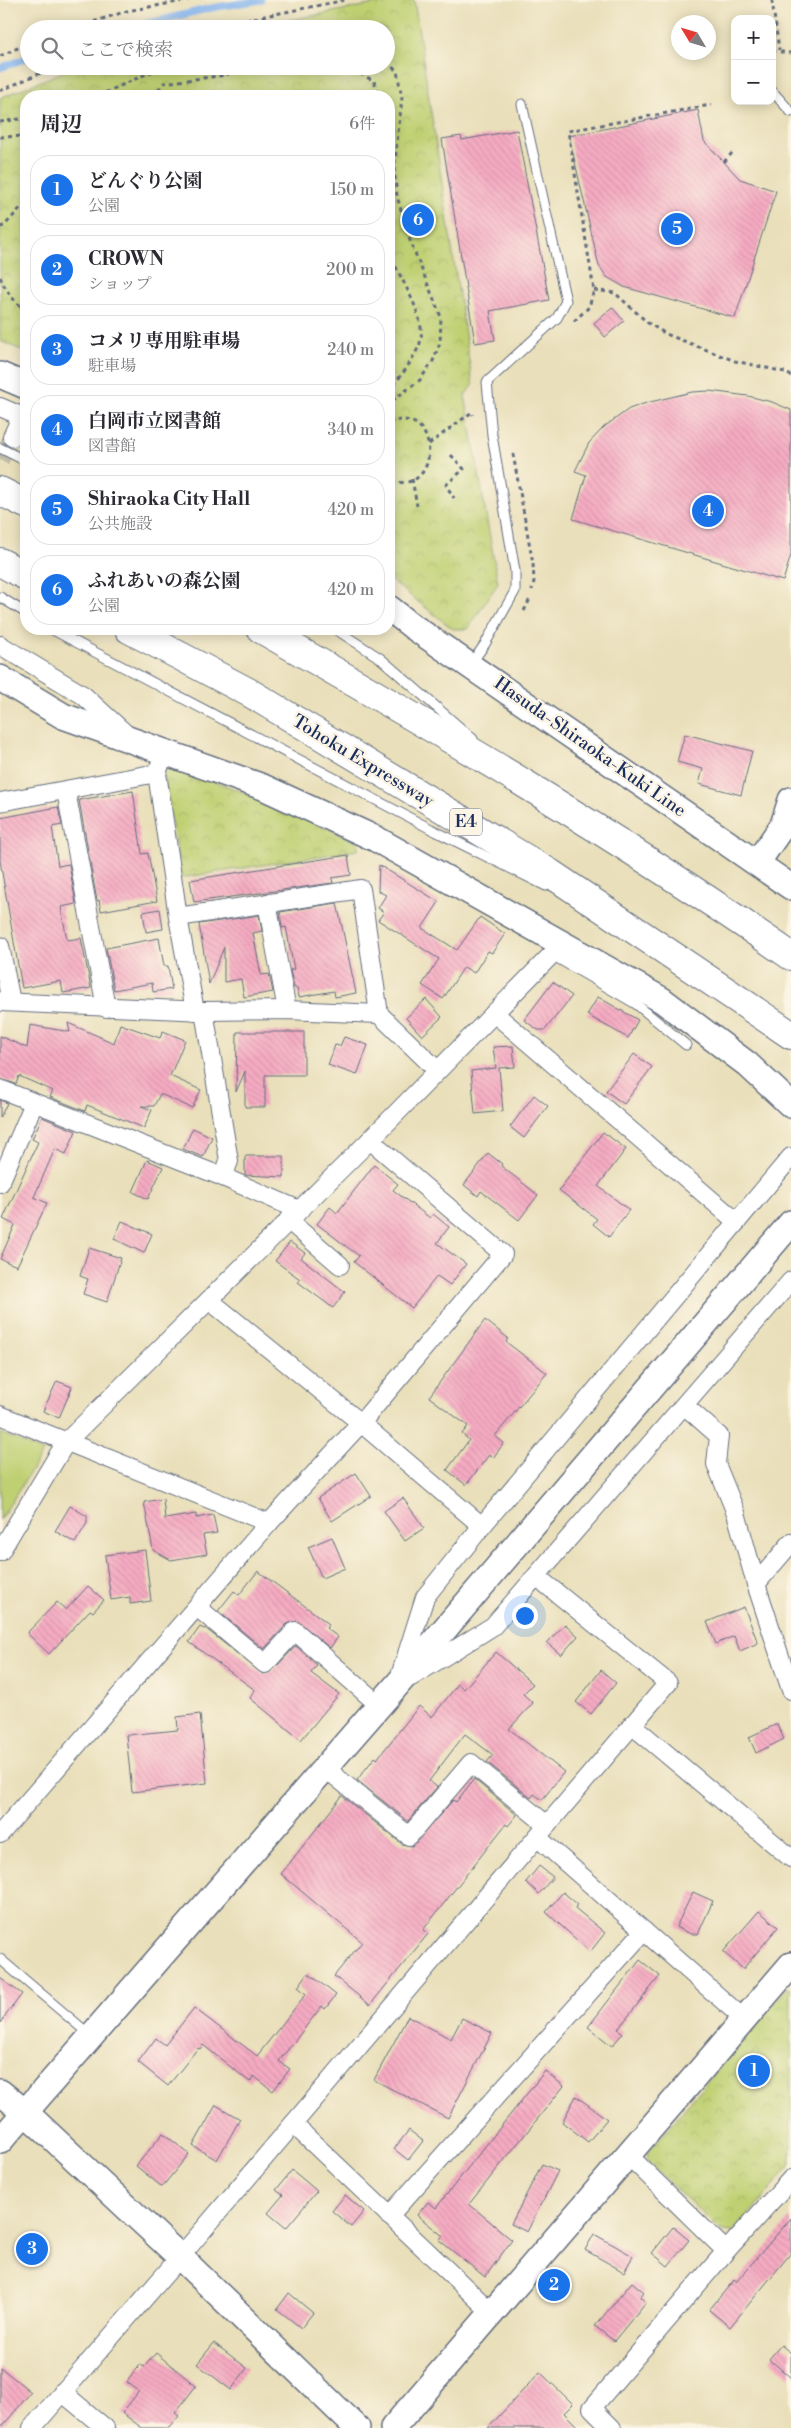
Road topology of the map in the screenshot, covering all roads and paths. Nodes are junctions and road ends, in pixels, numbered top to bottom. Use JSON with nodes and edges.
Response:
{"nodes":[{"id":1,"x":189,"y":0,"type":"edge"},
{"id":2,"x":346,"y":0,"type":"edge"},
{"id":3,"x":772,"y":0,"type":"edge"},
{"id":4,"x":99,"y":20,"type":"edge"},
{"id":5,"x":245,"y":20,"type":"edge"},
{"id":6,"x":20,"y":47,"type":"edge"},
{"id":7,"x":776,"y":50,"type":"edge"},
{"id":8,"x":780,"y":50,"type":"junction"},
{"id":9,"x":791,"y":53,"type":"edge"},
{"id":10,"x":0,"y":56,"type":"edge"},
{"id":11,"x":395,"y":69,"type":"edge"},
{"id":12,"x":36,"y":75,"type":"edge"},
{"id":13,"x":144,"y":75,"type":"edge"},
{"id":14,"x":226,"y":75,"type":"edge"},
{"id":15,"x":363,"y":75,"type":"edge"},
{"id":16,"x":111,"y":90,"type":"edge"},
{"id":17,"x":158,"y":90,"type":"edge"},
{"id":18,"x":377,"y":90,"type":"edge"},
{"id":19,"x":0,"y":91,"type":"edge"},
{"id":20,"x":776,"y":95,"type":"edge"},
{"id":21,"x":522,"y":104,"type":"dead end"},
{"id":22,"x":791,"y":112,"type":"edge"},
{"id":23,"x":20,"y":119,"type":"edge"},
{"id":24,"x":0,"y":122,"type":"edge"},
{"id":25,"x":20,"y":136,"type":"edge"},
{"id":26,"x":0,"y":137,"type":"edge"},
{"id":27,"x":733,"y":152,"type":"dead end"},
{"id":28,"x":395,"y":160,"type":"edge"},
{"id":29,"x":724,"y":162,"type":"dead end"},
{"id":30,"x":395,"y":178,"type":"edge"},
{"id":31,"x":20,"y":209,"type":"edge"},
{"id":32,"x":0,"y":227,"type":"edge"},
{"id":33,"x":395,"y":267,"type":"edge"},
{"id":34,"x":0,"y":277,"type":"edge"},
{"id":35,"x":594,"y":290,"type":"dead end"},
{"id":36,"x":20,"y":306,"type":"edge"},
{"id":37,"x":0,"y":375,"type":"edge"},
{"id":38,"x":791,"y":376,"type":"edge"},
{"id":39,"x":395,"y":381,"type":"edge"},
{"id":40,"x":20,"y":383,"type":"edge"},
{"id":41,"x":395,"y":399,"type":"edge"},
{"id":42,"x":0,"y":407,"type":"edge"},
{"id":43,"x":20,"y":414,"type":"edge"},
{"id":44,"x":474,"y":420,"type":"dead end"},
{"id":45,"x":20,"y":422,"type":"edge"},
{"id":46,"x":395,"y":422,"type":"edge"},
{"id":47,"x":6,"y":442,"type":"edge"},
{"id":48,"x":429,"y":444,"type":"junction"},
{"id":49,"x":20,"y":455,"type":"edge"},
{"id":50,"x":451,"y":455,"type":"dead end"},
{"id":51,"x":412,"y":479,"type":"junction"},
{"id":52,"x":395,"y":481,"type":"edge"},
{"id":53,"x":0,"y":491,"type":"edge"},
{"id":54,"x":454,"y":498,"type":"dead end"},
{"id":55,"x":20,"y":501,"type":"edge"},
{"id":56,"x":417,"y":506,"type":"dead end"},
{"id":57,"x":0,"y":562,"type":"edge"},
{"id":58,"x":20,"y":573,"type":"edge"},
{"id":59,"x":0,"y":597,"type":"edge"},
{"id":60,"x":20,"y":609,"type":"edge"},
{"id":61,"x":395,"y":613,"type":"edge"},
{"id":62,"x":63,"y":635,"type":"edge"},
{"id":63,"x":140,"y":635,"type":"edge"},
{"id":64,"x":271,"y":635,"type":"edge"},
{"id":65,"x":344,"y":635,"type":"edge"},
{"id":66,"x":0,"y":646,"type":"edge"},
{"id":67,"x":470,"y":664,"type":"junction"},
{"id":68,"x":0,"y":678,"type":"edge"},
{"id":69,"x":131,"y":738,"type":"junction"},
{"id":70,"x":161,"y":762,"type":"junction"},
{"id":71,"x":518,"y":778,"type":"junction"},
{"id":72,"x":66,"y":791,"type":"junction"},
{"id":73,"x":791,"y":800,"type":"edge"},
{"id":74,"x":0,"y":802,"type":"edge"},
{"id":75,"x":757,"y":863,"type":"junction"},
{"id":76,"x":791,"y":887,"type":"edge"},
{"id":77,"x":555,"y":890,"type":"dead end"},
{"id":78,"x":564,"y":894,"type":"dead end"},
{"id":79,"x":267,"y":903,"type":"junction"},
{"id":80,"x":178,"y":917,"type":"junction"},
{"id":81,"x":634,"y":929,"type":"junction"},
{"id":82,"x":0,"y":946,"type":"edge"},
{"id":83,"x":557,"y":949,"type":"junction"},
{"id":84,"x":791,"y":956,"type":"edge"},
{"id":85,"x":6,"y":1002,"type":"edge"},
{"id":86,"x":106,"y":1008,"type":"junction"},
{"id":87,"x":287,"y":1010,"type":"junction"},
{"id":88,"x":200,"y":1011,"type":"junction"},
{"id":89,"x":494,"y":1012,"type":"junction"},
{"id":90,"x":379,"y":1014,"type":"junction"},
{"id":91,"x":791,"y":1035,"type":"edge"},
{"id":92,"x":686,"y":1045,"type":"dead end"},
{"id":93,"x":437,"y":1070,"type":"junction"},
{"id":94,"x":0,"y":1089,"type":"edge"},
{"id":95,"x":779,"y":1090,"type":"edge"},
{"id":96,"x":34,"y":1103,"type":"junction"},
{"id":97,"x":370,"y":1140,"type":"junction"},
{"id":98,"x":791,"y":1157,"type":"edge"},
{"id":99,"x":223,"y":1177,"type":"junction"},
{"id":100,"x":0,"y":1183,"type":"edge"},
{"id":101,"x":293,"y":1215,"type":"junction"},
{"id":102,"x":737,"y":1222,"type":"junction"},
{"id":103,"x":791,"y":1223,"type":"edge"},
{"id":104,"x":340,"y":1265,"type":"dead end"},
{"id":105,"x":791,"y":1281,"type":"edge"},
{"id":106,"x":209,"y":1300,"type":"junction"},
{"id":107,"x":685,"y":1406,"type":"junction"},
{"id":108,"x":0,"y":1415,"type":"edge"},
{"id":109,"x":361,"y":1423,"type":"junction"},
{"id":110,"x":66,"y":1442,"type":"junction"},
{"id":111,"x":269,"y":1523,"type":"junction"},
{"id":112,"x":482,"y":1526,"type":"junction"},
{"id":113,"x":791,"y":1543,"type":"edge"},
{"id":114,"x":0,"y":1552,"type":"edge"},
{"id":115,"x":537,"y":1576,"type":"junction"},
{"id":116,"x":756,"y":1584,"type":"junction"},
{"id":117,"x":196,"y":1608,"type":"junction"},
{"id":118,"x":398,"y":1685,"type":"junction"},
{"id":119,"x":791,"y":1690,"type":"edge"},
{"id":120,"x":379,"y":1705,"type":"junction"},
{"id":121,"x":632,"y":1725,"type":"junction"},
{"id":122,"x":325,"y":1768,"type":"junction"},
{"id":123,"x":542,"y":1831,"type":"junction"},
{"id":124,"x":0,"y":1834,"type":"edge"},
{"id":125,"x":791,"y":1858,"type":"edge"},
{"id":126,"x":644,"y":1932,"type":"junction"},
{"id":127,"x":0,"y":1959,"type":"edge"},
{"id":128,"x":790,"y":1967,"type":"edge"},
{"id":129,"x":745,"y":2020,"type":"junction"},
{"id":130,"x":90,"y":2035,"type":"junction"},
{"id":131,"x":0,"y":2092,"type":"edge"},
{"id":132,"x":25,"y":2112,"type":"junction"},
{"id":133,"x":293,"y":2124,"type":"junction"},
{"id":134,"x":0,"y":2141,"type":"edge"},
{"id":135,"x":627,"y":2154,"type":"junction"},
{"id":136,"x":790,"y":2183,"type":"edge"},
{"id":137,"x":389,"y":2216,"type":"junction"},
{"id":138,"x":726,"y":2251,"type":"junction"},
{"id":139,"x":180,"y":2257,"type":"junction"},
{"id":140,"x":491,"y":2312,"type":"junction"},
{"id":141,"x":62,"y":2392,"type":"junction"},
{"id":142,"x":32,"y":2428,"type":"edge"},
{"id":143,"x":104,"y":2428,"type":"edge"},
{"id":144,"x":357,"y":2428,"type":"edge"},
{"id":145,"x":393,"y":2428,"type":"edge"},
{"id":146,"x":612,"y":2428,"type":"edge"}],
"edges":[{"from":1,"to":4,"type":"path"},
{"from":2,"to":5,"type":"path"},
{"from":3,"to":8,"type":"path"},
{"from":6,"to":10,"type":"path"},
{"from":7,"to":8,"type":"path"},
{"from":8,"to":9,"type":"path"},
{"from":11,"to":28,"type":"path"},
{"from":12,"to":19,"type":"path"},
{"from":13,"to":16,"type":"path"},
{"from":14,"to":17,"type":"path"},
{"from":15,"to":18,"type":"path"},
{"from":20,"to":22,"type":"lane"},
{"from":21,"to":67,"type":"lane"},
{"from":23,"to":24,"type":"path"},
{"from":25,"to":26,"type":"path"},
{"from":27,"to":29,"type":"path"},
{"from":30,"to":41,"type":"path"},
{"from":31,"to":32,"type":"path"},
{"from":33,"to":39,"type":"path"},
{"from":34,"to":36,"type":"path"},
{"from":35,"to":38,"type":"path"},
{"from":37,"to":40,"type":"street"},
{"from":42,"to":43,"type":"street"},
{"from":44,"to":48,"type":"path"},
{"from":45,"to":47,"type":"street"},
{"from":46,"to":48,"type":"path"},
{"from":47,"to":49,"type":"lane"},
{"from":48,"to":51,"type":"path"},
{"from":50,"to":54,"type":"path"},
{"from":51,"to":52,"type":"path"},
{"from":51,"to":56,"type":"path"},
{"from":53,"to":55,"type":"highway"},
{"from":57,"to":58,"type":"highway"},
{"from":59,"to":60,"type":"lane"},
{"from":61,"to":67,"type":"street","name":"Hasuda-Shiraoka-Kuki Line"},
{"from":62,"to":77,"type":"lane"},
{"from":63,"to":81,"type":"highway","name":"Tohoku Expressway","number":"E4"},
{"from":64,"to":71,"type":"highway"},
{"from":65,"to":71,"type":"lane"},
{"from":66,"to":69,"type":"street"},
{"from":67,"to":75,"type":"street","name":"Hasuda-Shiraoka-Kuki Line"},
{"from":68,"to":69,"type":"street"},
{"from":69,"to":70,"type":"street"},
{"from":70,"to":72,"type":"street"},
{"from":70,"to":80,"type":"street"},
{"from":70,"to":83,"type":"street"},
{"from":71,"to":84,"type":"highway"},
{"from":72,"to":74,"type":"street"},
{"from":72,"to":86,"type":"street"},
{"from":73,"to":75,"type":"street"},
{"from":75,"to":76,"type":"street","name":"Hasuda-Shiraoka-Kuki Line"},
{"from":78,"to":81,"type":"lane"},
{"from":79,"to":80,"type":"street"},
{"from":79,"to":87,"type":"street"},
{"from":79,"to":90,"type":"street"},
{"from":80,"to":88,"type":"street"},
{"from":81,"to":91,"type":"highway","name":"Tohoku Expressway","number":"E4"},
{"from":82,"to":85,"type":"street"},
{"from":83,"to":89,"type":"street"},
{"from":83,"to":92,"type":"lane"},
{"from":83,"to":95,"type":"street"},
{"from":85,"to":86,"type":"street"},
{"from":86,"to":88,"type":"street"},
{"from":87,"to":88,"type":"street"},
{"from":87,"to":90,"type":"street"},
{"from":88,"to":99,"type":"street"},
{"from":89,"to":93,"type":"street"},
{"from":89,"to":102,"type":"street"},
{"from":90,"to":93,"type":"street"},
{"from":93,"to":97,"type":"street"},
{"from":94,"to":96,"type":"street"},
{"from":96,"to":99,"type":"street"},
{"from":96,"to":100,"type":"street"},
{"from":97,"to":101,"type":"street"},
{"from":97,"to":109,"type":"street"},
{"from":98,"to":102,"type":"street"},
{"from":99,"to":101,"type":"street"},
{"from":101,"to":104,"type":"street"},
{"from":101,"to":106,"type":"street"},
{"from":102,"to":112,"type":"street"},
{"from":103,"to":118,"type":"street"},
{"from":105,"to":107,"type":"street"},
{"from":106,"to":109,"type":"street"},
{"from":106,"to":110,"type":"street"},
{"from":107,"to":115,"type":"street"},
{"from":107,"to":116,"type":"street"},
{"from":108,"to":110,"type":"street"},
{"from":109,"to":111,"type":"street"},
{"from":109,"to":112,"type":"street"},
{"from":110,"to":111,"type":"street"},
{"from":110,"to":114,"type":"street"},
{"from":111,"to":117,"type":"street"},
{"from":112,"to":118,"type":"street"},
{"from":113,"to":116,"type":"street"},
{"from":115,"to":118,"type":"street"},
{"from":115,"to":121,"type":"street"},
{"from":116,"to":119,"type":"street"},
{"from":117,"to":120,"type":"street"},
{"from":117,"to":124,"type":"street"},
{"from":118,"to":120,"type":"street"},
{"from":120,"to":122,"type":"street"},
{"from":121,"to":123,"type":"street"},
{"from":121,"to":125,"type":"street"},
{"from":122,"to":123,"type":"street"},
{"from":122,"to":130,"type":"street"},
{"from":123,"to":126,"type":"street"},
{"from":123,"to":133,"type":"street"},
{"from":126,"to":129,"type":"street"},
{"from":126,"to":137,"type":"street"},
{"from":127,"to":130,"type":"lane"},
{"from":128,"to":129,"type":"street"},
{"from":129,"to":135,"type":"street"},
{"from":130,"to":132,"type":"street"},
{"from":131,"to":132,"type":"street"},
{"from":132,"to":134,"type":"street"},
{"from":132,"to":139,"type":"street"},
{"from":133,"to":137,"type":"street"},
{"from":133,"to":139,"type":"street"},
{"from":135,"to":138,"type":"street"},
{"from":135,"to":140,"type":"street"},
{"from":136,"to":138,"type":"street"},
{"from":137,"to":140,"type":"street"},
{"from":138,"to":146,"type":"street"},
{"from":139,"to":141,"type":"street"},
{"from":139,"to":144,"type":"street"},
{"from":140,"to":145,"type":"street"},
{"from":141,"to":142,"type":"street"},
{"from":141,"to":143,"type":"street"}]}
